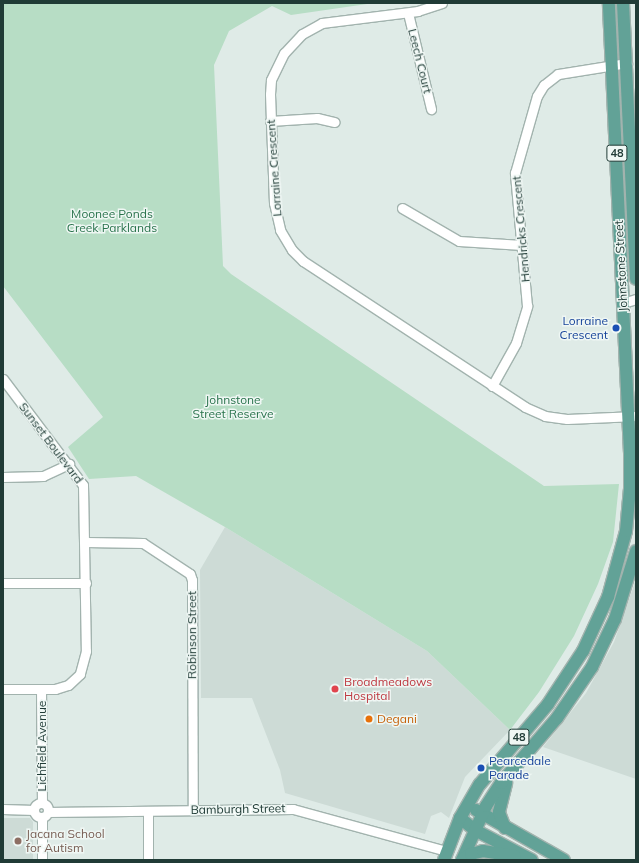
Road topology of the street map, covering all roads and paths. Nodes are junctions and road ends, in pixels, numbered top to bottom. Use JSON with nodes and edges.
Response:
{"nodes":[{"id":1,"x":442,"y":3,"type":"edge"},
{"id":2,"x":609,"y":3,"type":"edge"},
{"id":3,"x":623,"y":3,"type":"edge"},
{"id":4,"x":408,"y":13,"type":"junction"},
{"id":5,"x":628,"y":63,"type":"junction"},
{"id":6,"x":614,"y":65,"type":"junction"},
{"id":7,"x":431,"y":110,"type":"dead end"},
{"id":8,"x":270,"y":121,"type":"junction"},
{"id":9,"x":335,"y":122,"type":"dead end"},
{"id":10,"x":402,"y":208,"type":"dead end"},
{"id":11,"x":522,"y":245,"type":"junction"},
{"id":12,"x":636,"y":279,"type":"edge"},
{"id":13,"x":636,"y":299,"type":"edge"},
{"id":14,"x":623,"y":303,"type":"junction"},
{"id":15,"x":636,"y":305,"type":"edge"},
{"id":16,"x":3,"y":379,"type":"edge"},
{"id":17,"x":492,"y":386,"type":"junction"},
{"id":18,"x":632,"y":417,"type":"edge"},
{"id":19,"x":69,"y":464,"type":"junction"},
{"id":20,"x":3,"y":477,"type":"edge"},
{"id":21,"x":631,"y":532,"type":"edge"},
{"id":22,"x":86,"y":542,"type":"junction"},
{"id":23,"x":636,"y":551,"type":"edge"},
{"id":24,"x":3,"y":583,"type":"edge"},
{"id":25,"x":86,"y":583,"type":"junction"},
{"id":26,"x":3,"y":689,"type":"edge"},
{"id":27,"x":41,"y":689,"type":"junction"},
{"id":28,"x":512,"y":768,"type":"junction"},
{"id":29,"x":42,"y":803,"type":"junction"},
{"id":30,"x":468,"y":803,"type":"junction"},
{"id":31,"x":3,"y":809,"type":"edge"},
{"id":32,"x":34,"y":810,"type":"junction"},
{"id":33,"x":192,"y":810,"type":"junction"},
{"id":34,"x":148,"y":812,"type":"junction"},
{"id":35,"x":45,"y":815,"type":"junction"},
{"id":36,"x":482,"y":815,"type":"junction"},
{"id":37,"x":460,"y":818,"type":"junction"},
{"id":38,"x":505,"y":828,"type":"junction"},
{"id":39,"x":475,"y":830,"type":"junction"},
{"id":40,"x":445,"y":855,"type":"edge"},
{"id":41,"x":42,"y":860,"type":"edge"},
{"id":42,"x":148,"y":860,"type":"edge"},
{"id":43,"x":462,"y":860,"type":"edge"},
{"id":44,"x":531,"y":860,"type":"edge"},
{"id":45,"x":564,"y":860,"type":"edge"}],
"edges":[{"from":1,"to":4,"type":"street","name":"Lorraine Crescent"},
{"from":2,"to":6,"type":"main road","name":"Johnstone Street","number":"48"},
{"from":3,"to":5,"type":"main road","name":"Johnstone Street","number":"48"},
{"from":4,"to":7,"type":"street","name":"Leech Court"},
{"from":4,"to":8,"type":"street","name":"Lorraine Crescent"},
{"from":5,"to":6,"type":"street","name":"Hendricks Crescent"},
{"from":5,"to":12,"type":"main road","name":"Johnstone Street","number":"48"},
{"from":6,"to":11,"type":"street","name":"Hendricks Crescent"},
{"from":6,"to":14,"type":"main road","name":"Johnstone Street","number":"48"},
{"from":8,"to":9,"type":"street"},
{"from":8,"to":17,"type":"street","name":"Lorraine Crescent"},
{"from":10,"to":11,"type":"street"},
{"from":11,"to":17,"type":"street","name":"Hendricks Crescent"},
{"from":13,"to":14,"type":"street"},
{"from":14,"to":15,"type":"street"},
{"from":14,"to":18,"type":"main road","name":"Johnstone Street","number":"48"},
{"from":16,"to":19,"type":"street","name":"Sunset Boulevard"},
{"from":17,"to":18,"type":"street","name":"Lorraine Crescent"},
{"from":18,"to":21,"type":"main road","name":"Johnstone Street","number":"48"},
{"from":19,"to":20,"type":"street"},
{"from":19,"to":22,"type":"street","name":"Sunset Boulevard"},
{"from":21,"to":30,"type":"main road","name":"Johnstone Street","number":"48"},
{"from":22,"to":25,"type":"street","name":"Sunset Boulevard"},
{"from":22,"to":33,"type":"street","name":"Robinson Street"},
{"from":23,"to":28,"type":"main road","number":"48"},
{"from":24,"to":25,"type":"street"},
{"from":25,"to":27,"type":"street","name":"Sunset Boulevard"},
{"from":26,"to":27,"type":"street","name":"Sunset Boulevard"},
{"from":27,"to":29,"type":"street","name":"Lichfield Avenue"},
{"from":28,"to":36,"type":"main road","number":"48"},
{"from":28,"to":38,"type":"main road"},
{"from":29,"to":32,"type":"street"},
{"from":29,"to":35,"type":"street"},
{"from":30,"to":36,"type":"main road"},
{"from":30,"to":37,"type":"main road","name":"Johnstone Street","number":"48"},
{"from":31,"to":32,"type":"street"},
{"from":32,"to":35,"type":"street"},
{"from":33,"to":34,"type":"street","name":"Bamburgh Street"},
{"from":33,"to":40,"type":"street","name":"Bamburgh Street"},
{"from":34,"to":35,"type":"street","name":"Bamburgh Street"},
{"from":34,"to":42,"type":"street"},
{"from":35,"to":41,"type":"street"},
{"from":36,"to":38,"type":"main road"},
{"from":36,"to":39,"type":"main road","number":"48"},
{"from":37,"to":39,"type":"main road"},
{"from":37,"to":40,"type":"main road","name":"Johnstone Street","number":"48"},
{"from":38,"to":45,"type":"main road"},
{"from":39,"to":43,"type":"main road","number":"48"},
{"from":39,"to":44,"type":"main road"},
{"from":43,"to":44,"type":"main road"}]}
